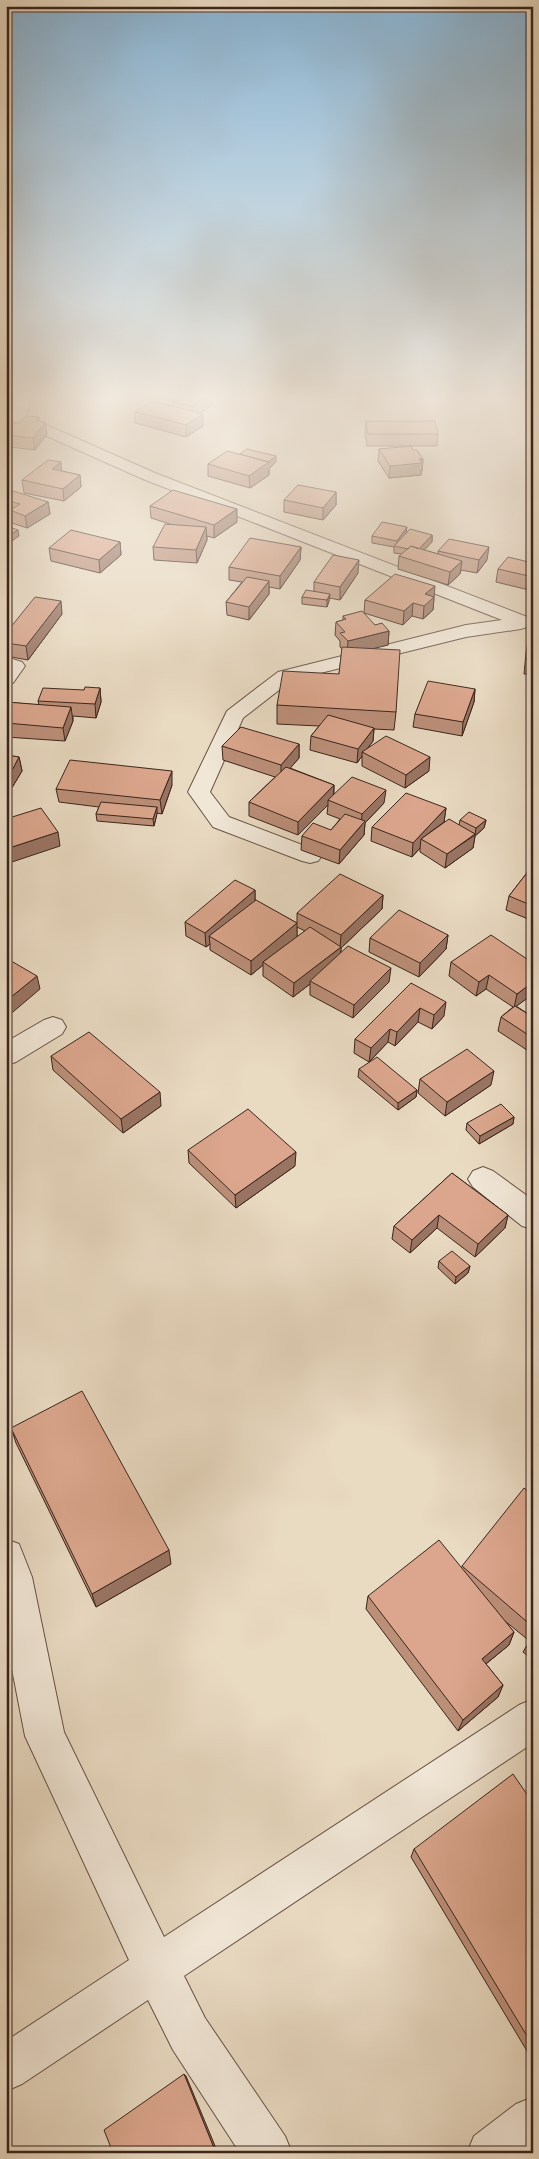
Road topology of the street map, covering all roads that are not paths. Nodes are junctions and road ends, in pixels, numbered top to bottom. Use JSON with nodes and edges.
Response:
{"nodes":[{"id":1,"x":200,"y":496,"type":"edge"},
{"id":2,"x":528,"y":622,"type":"edge"},
{"id":3,"x":6,"y":663,"type":"edge"},
{"id":4,"x":6,"y":679,"type":"edge"},
{"id":5,"x":310,"y":856,"type":"dead end"},
{"id":6,"x":53,"y":1027,"type":"dead end"},
{"id":7,"x":6,"y":1054,"type":"edge"},
{"id":8,"x":483,"y":1179,"type":"dead end"},
{"id":9,"x":533,"y":1217,"type":"edge"},
{"id":10,"x":6,"y":1557,"type":"edge"},
{"id":11,"x":533,"y":1719,"type":"edge"},
{"id":12,"x":156,"y":1968,"type":"junction"},
{"id":13,"x":6,"y":2068,"type":"edge"},
{"id":14,"x":533,"y":2121,"type":"edge"},
{"id":15,"x":268,"y":2153,"type":"edge"},
{"id":16,"x":491,"y":2153,"type":"edge"}],
"edges":[{"from":1,"to":2,"type":"street"},
{"from":2,"to":5,"type":"street"},
{"from":3,"to":4,"type":"street"},
{"from":6,"to":7,"type":"street"},
{"from":8,"to":9,"type":"street"},
{"from":10,"to":12,"type":"street"},
{"from":11,"to":12,"type":"street"},
{"from":12,"to":13,"type":"street"},
{"from":12,"to":15,"type":"street"},
{"from":14,"to":16,"type":"street"}]}
